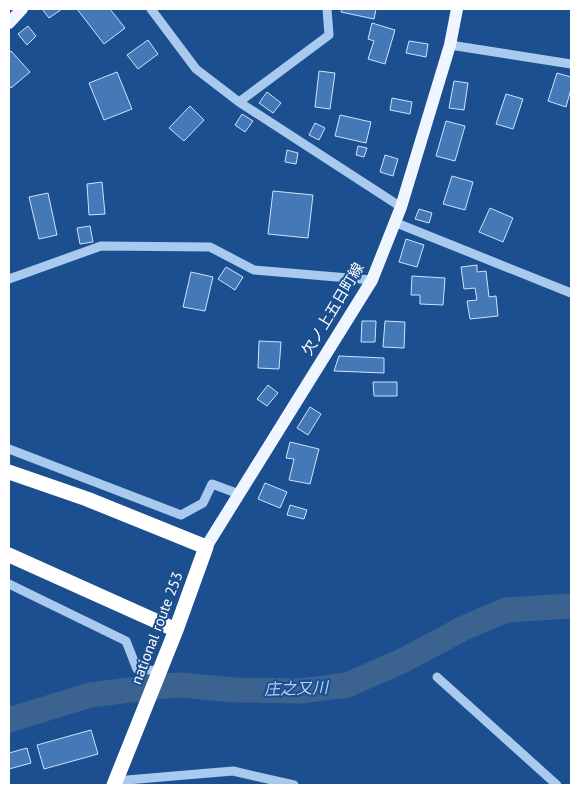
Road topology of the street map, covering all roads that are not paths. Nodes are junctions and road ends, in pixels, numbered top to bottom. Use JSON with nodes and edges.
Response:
{"nodes":[{"id":1,"x":22,"y":9,"type":"edge"},
{"id":2,"x":151,"y":9,"type":"edge"},
{"id":3,"x":327,"y":9,"type":"edge"},
{"id":4,"x":457,"y":9,"type":"edge"},
{"id":5,"x":9,"y":22,"type":"edge"},
{"id":6,"x":450,"y":45,"type":"junction"},
{"id":7,"x":571,"y":64,"type":"edge"},
{"id":8,"x":239,"y":102,"type":"junction"},
{"id":9,"x":401,"y":207,"type":"junction"},
{"id":10,"x":394,"y":222,"type":"junction"},
{"id":11,"x":9,"y":279,"type":"edge"},
{"id":12,"x":372,"y":280,"type":"junction"},
{"id":13,"x":571,"y":293,"type":"edge"},
{"id":14,"x":9,"y":449,"type":"edge"},
{"id":15,"x":9,"y":472,"type":"edge"},
{"id":16,"x":239,"y":494,"type":"junction"},
{"id":17,"x":206,"y":547,"type":"junction"},
{"id":18,"x":9,"y":555,"type":"edge"},
{"id":19,"x":9,"y":584,"type":"edge"},
{"id":20,"x":176,"y":630,"type":"junction"},
{"id":21,"x":160,"y":671,"type":"junction"},
{"id":22,"x":436,"y":677,"type":"dead end"},
{"id":23,"x":114,"y":783,"type":"edge"},
{"id":24,"x":294,"y":785,"type":"edge"},
{"id":25,"x":557,"y":785,"type":"edge"}],
"edges":[{"from":1,"to":5,"type":"main road"},
{"from":2,"to":8,"type":"street"},
{"from":3,"to":8,"type":"street"},
{"from":4,"to":6,"type":"main road","name":"欠ノ上五日町線"},
{"from":6,"to":7,"type":"street"},
{"from":6,"to":9,"type":"main road","name":"欠ノ上五日町線"},
{"from":8,"to":9,"type":"street"},
{"from":9,"to":10,"type":"main road","name":"欠ノ上五日町線"},
{"from":10,"to":12,"type":"main road","name":"欠ノ上五日町線"},
{"from":10,"to":13,"type":"street"},
{"from":11,"to":12,"type":"street"},
{"from":12,"to":16,"type":"main road","name":"欠ノ上五日町線"},
{"from":14,"to":16,"type":"street"},
{"from":15,"to":17,"type":"highway"},
{"from":16,"to":17,"type":"main road","name":"欠ノ上五日町線"},
{"from":17,"to":20,"type":"highway","name":"national route 253"},
{"from":18,"to":20,"type":"highway"},
{"from":19,"to":21,"type":"street"},
{"from":20,"to":21,"type":"highway","name":"national route 253"},
{"from":21,"to":23,"type":"highway","name":"national route 253"},
{"from":22,"to":25,"type":"street"},
{"from":23,"to":24,"type":"street"}]}
